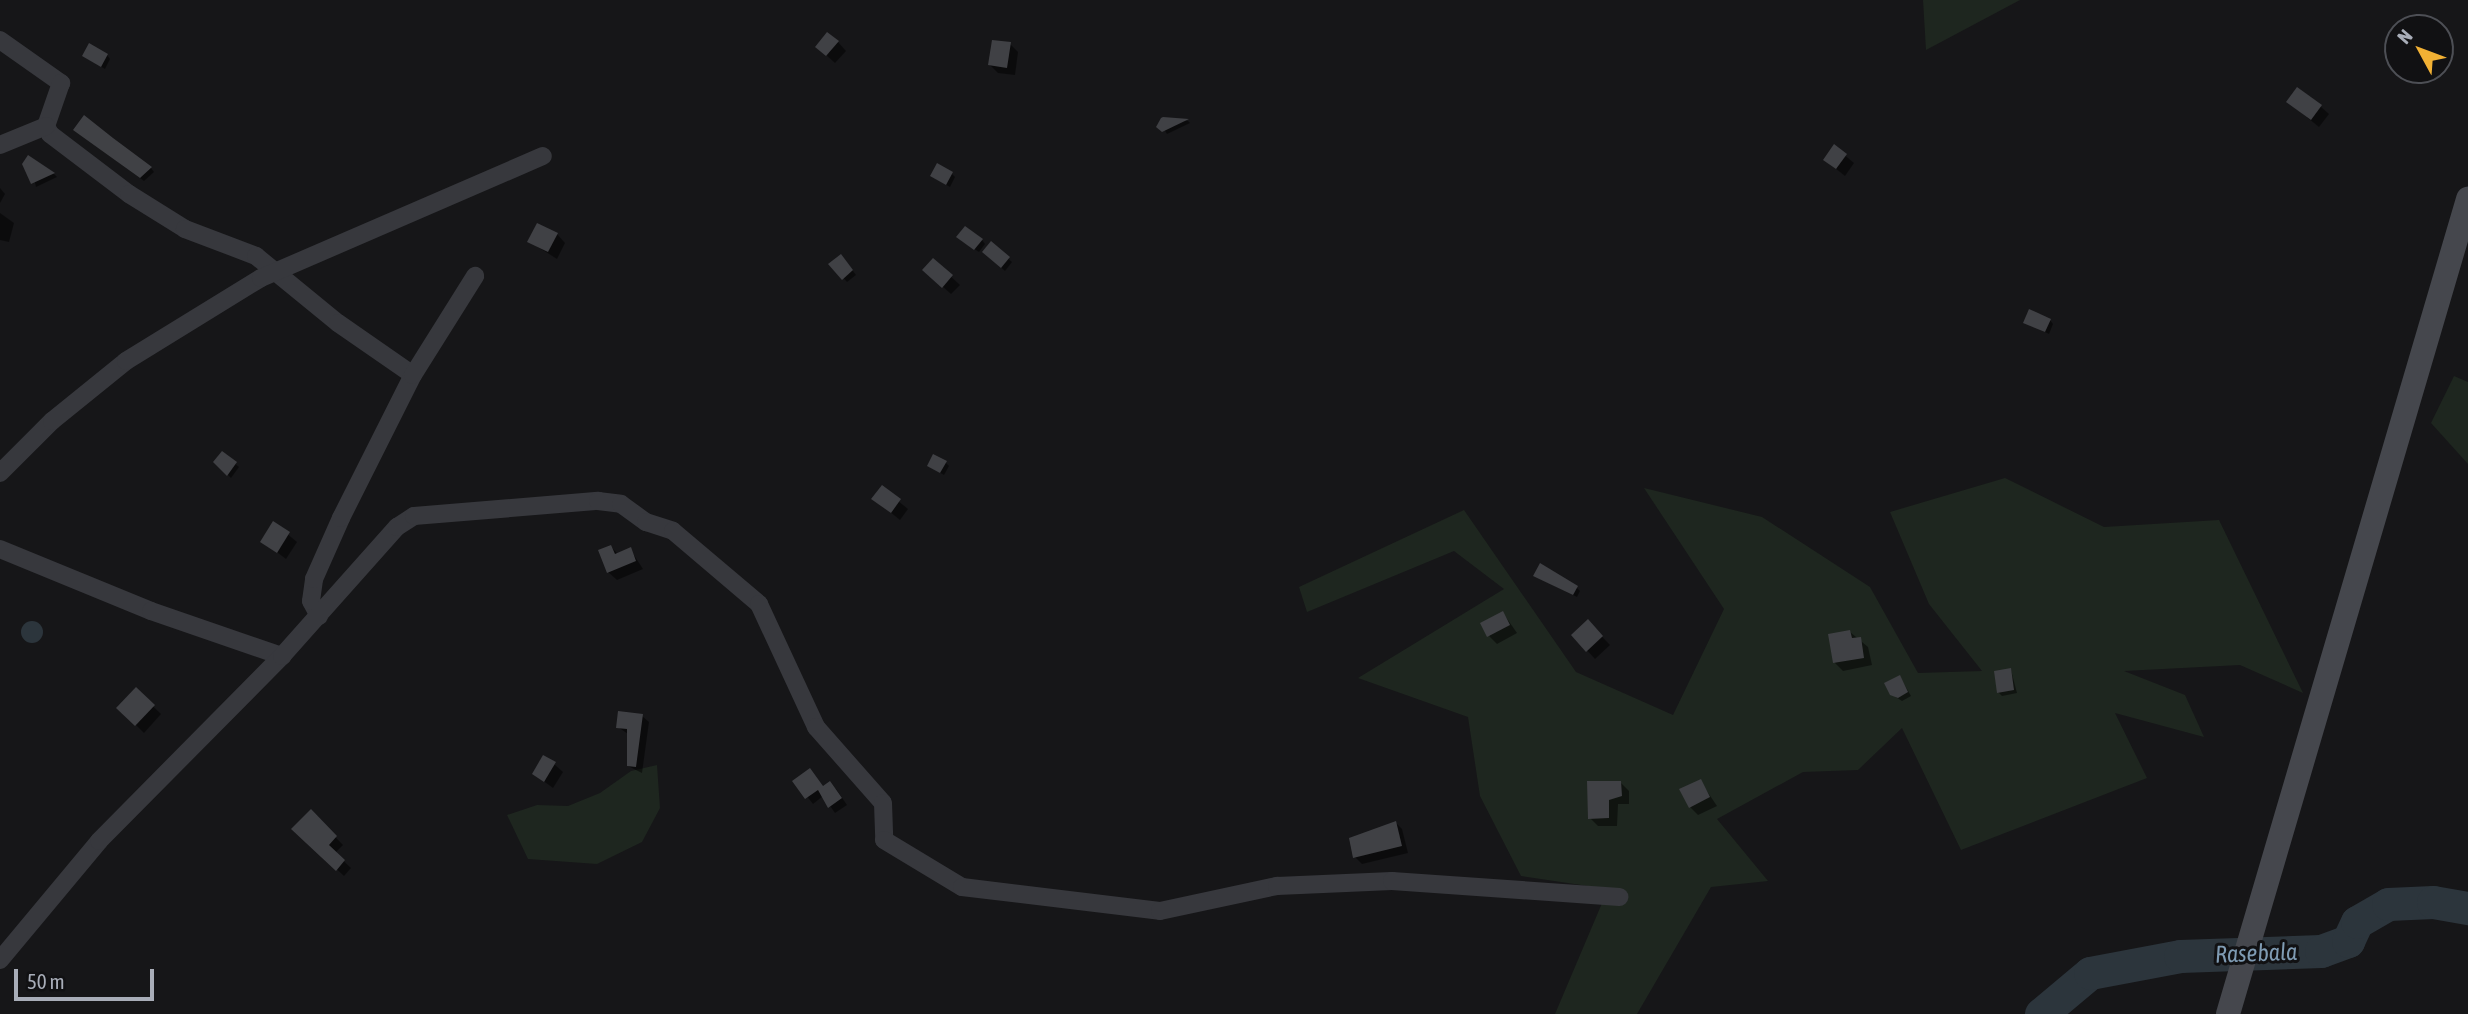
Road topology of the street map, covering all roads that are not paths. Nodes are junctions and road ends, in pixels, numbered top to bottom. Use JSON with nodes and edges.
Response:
{"nodes":[{"id":1,"x":0,"y":40,"type":"edge"},
{"id":2,"x":46,"y":126,"type":"junction"},
{"id":3,"x":0,"y":145,"type":"edge"},
{"id":4,"x":543,"y":156,"type":"dead end"},
{"id":5,"x":2468,"y":199,"type":"edge"},
{"id":6,"x":277,"y":271,"type":"junction"},
{"id":7,"x":475,"y":276,"type":"dead end"},
{"id":8,"x":413,"y":375,"type":"junction"},
{"id":9,"x":0,"y":473,"type":"edge"},
{"id":10,"x":0,"y":550,"type":"edge"},
{"id":11,"x":319,"y":616,"type":"junction"},
{"id":12,"x":282,"y":656,"type":"junction"},
{"id":13,"x":1619,"y":897,"type":"dead end"},
{"id":14,"x":0,"y":960,"type":"edge"},
{"id":15,"x":2228,"y":1014,"type":"edge"}],
"edges":[{"from":1,"to":2,"type":"street"},
{"from":2,"to":3,"type":"street"},
{"from":2,"to":6,"type":"street"},
{"from":4,"to":6,"type":"street"},
{"from":5,"to":15,"type":"main road"},
{"from":6,"to":8,"type":"street"},
{"from":6,"to":9,"type":"street"},
{"from":7,"to":8,"type":"street"},
{"from":8,"to":11,"type":"street"},
{"from":10,"to":12,"type":"street"},
{"from":11,"to":12,"type":"street"},
{"from":11,"to":13,"type":"street"},
{"from":12,"to":14,"type":"street"}]}
